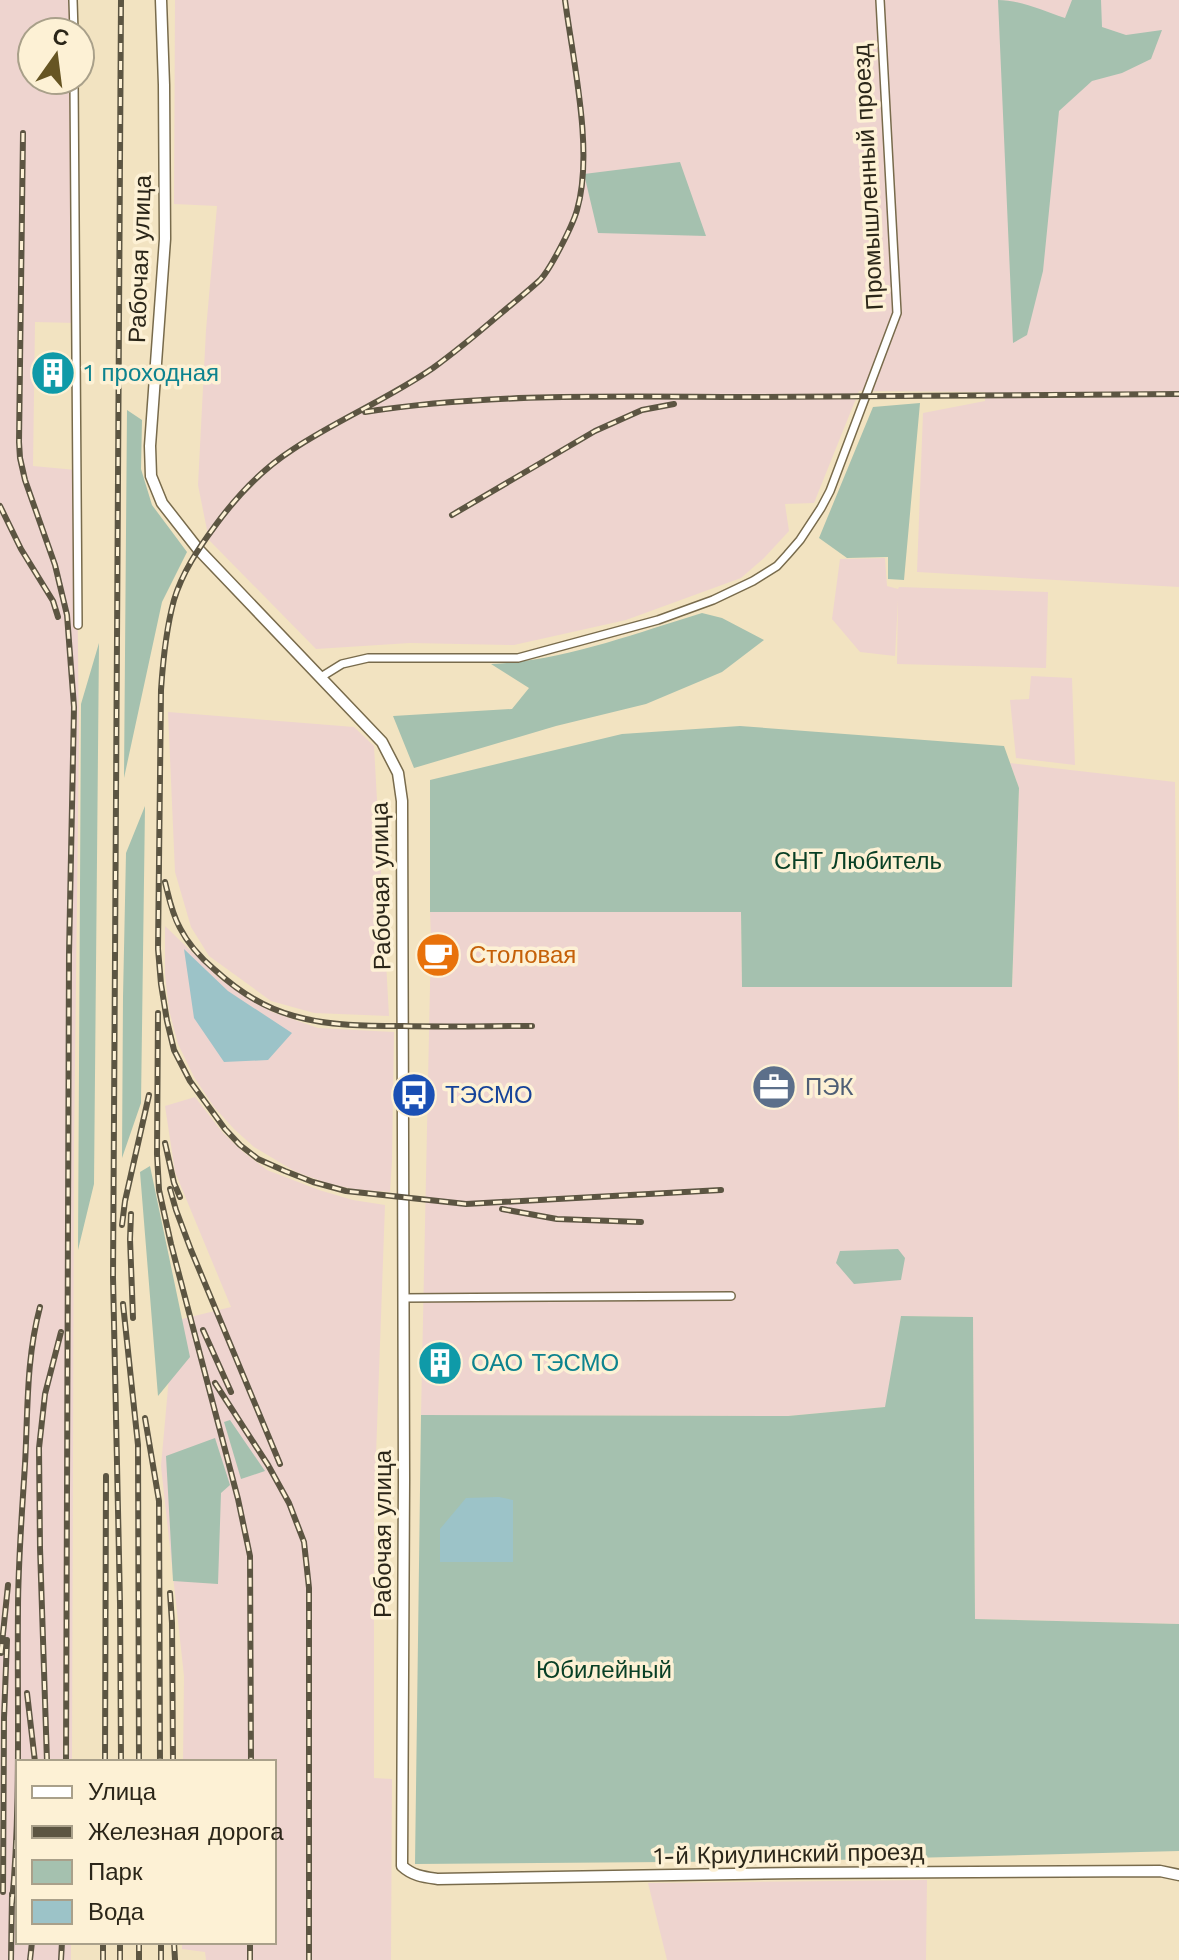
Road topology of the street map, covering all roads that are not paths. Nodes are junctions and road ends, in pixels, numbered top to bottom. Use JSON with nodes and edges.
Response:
{"nodes":[{"id":1,"x":161,"y":0,"type":"edge"},
{"id":2,"x":880,"y":0,"type":"edge"},
{"id":3,"x":74,"y":96,"type":"edge"},
{"id":4,"x":78,"y":625,"type":"dead end"},
{"id":5,"x":321,"y":677,"type":"junction"},
{"id":6,"x":731,"y":1296,"type":"dead end"},
{"id":7,"x":403,"y":1298,"type":"junction"},
{"id":8,"x":402,"y":1866,"type":"joint"},
{"id":9,"x":1179,"y":1875,"type":"edge"}],
"edges":[{"from":1,"to":5,"type":"street","name":"Рабочая улица"},
{"from":2,"to":5,"type":"street","name":"Промышленный проезд"},
{"from":3,"to":4,"type":"street"},
{"from":5,"to":7,"type":"street","name":"Рабочая улица"},
{"from":6,"to":7,"type":"street"},
{"from":7,"to":8,"type":"street","name":"Рабочая улица"},
{"from":8,"to":9,"type":"street","name":"1-й Криулинский проезд"}]}
